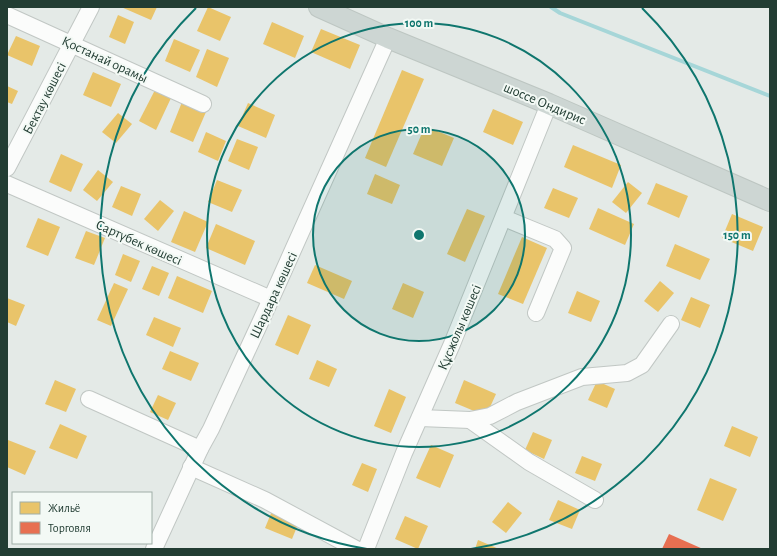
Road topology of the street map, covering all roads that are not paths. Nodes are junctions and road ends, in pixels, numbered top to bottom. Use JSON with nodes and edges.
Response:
{"nodes":[{"id":1,"x":91,"y":7,"type":"edge"},
{"id":2,"x":319,"y":7,"type":"edge"},
{"id":3,"x":7,"y":15,"type":"edge"},
{"id":4,"x":388,"y":38,"type":"junction"},
{"id":5,"x":71,"y":44,"type":"junction"},
{"id":6,"x":203,"y":104,"type":"dead end"},
{"id":7,"x":549,"y":104,"type":"junction"},
{"id":8,"x":7,"y":168,"type":"edge"},
{"id":9,"x":7,"y":184,"type":"edge"},
{"id":10,"x":770,"y":201,"type":"edge"},
{"id":11,"x":504,"y":218,"type":"junction"},
{"id":12,"x":271,"y":300,"type":"junction"},
{"id":13,"x":536,"y":313,"type":"dead end"},
{"id":14,"x":671,"y":324,"type":"dead end"},
{"id":15,"x":89,"y":399,"type":"dead end"},
{"id":16,"x":420,"y":418,"type":"junction"},
{"id":17,"x":470,"y":420,"type":"junction"},
{"id":18,"x":200,"y":449,"type":"junction"},
{"id":19,"x":191,"y":467,"type":"junction"},
{"id":20,"x":596,"y":500,"type":"dead end"},
{"id":21,"x":154,"y":549,"type":"edge"},
{"id":22,"x":365,"y":549,"type":"edge"}],
"edges":[{"from":1,"to":5,"type":"street","name":"Бектау көшесі"},
{"from":2,"to":4,"type":"main road","name":"шоссе Ондирис"},
{"from":3,"to":5,"type":"street","name":"Қостанай орамы"},
{"from":4,"to":7,"type":"main road","name":"шоссе Ондирис"},
{"from":4,"to":12,"type":"street","name":"Шардара көшесі"},
{"from":5,"to":6,"type":"street","name":"Қостанай орамы"},
{"from":5,"to":8,"type":"street","name":"Бектау көшесі"},
{"from":7,"to":10,"type":"main road","name":"шоссе Ондирис"},
{"from":7,"to":11,"type":"street","name":"Құсжолы көшесі"},
{"from":9,"to":12,"type":"street","name":"Сартүбек көшесі"},
{"from":11,"to":13,"type":"street"},
{"from":11,"to":16,"type":"street","name":"Құсжолы көшесі"},
{"from":12,"to":18,"type":"street","name":"Шардара көшесі"},
{"from":14,"to":17,"type":"street"},
{"from":15,"to":18,"type":"street"},
{"from":16,"to":17,"type":"street"},
{"from":16,"to":22,"type":"street","name":"Құсжолы көшесі"},
{"from":17,"to":20,"type":"street"},
{"from":18,"to":19,"type":"street","name":"Шардара көшесі"},
{"from":19,"to":21,"type":"street","name":"Шардара көшесі"},
{"from":19,"to":22,"type":"street"}]}
